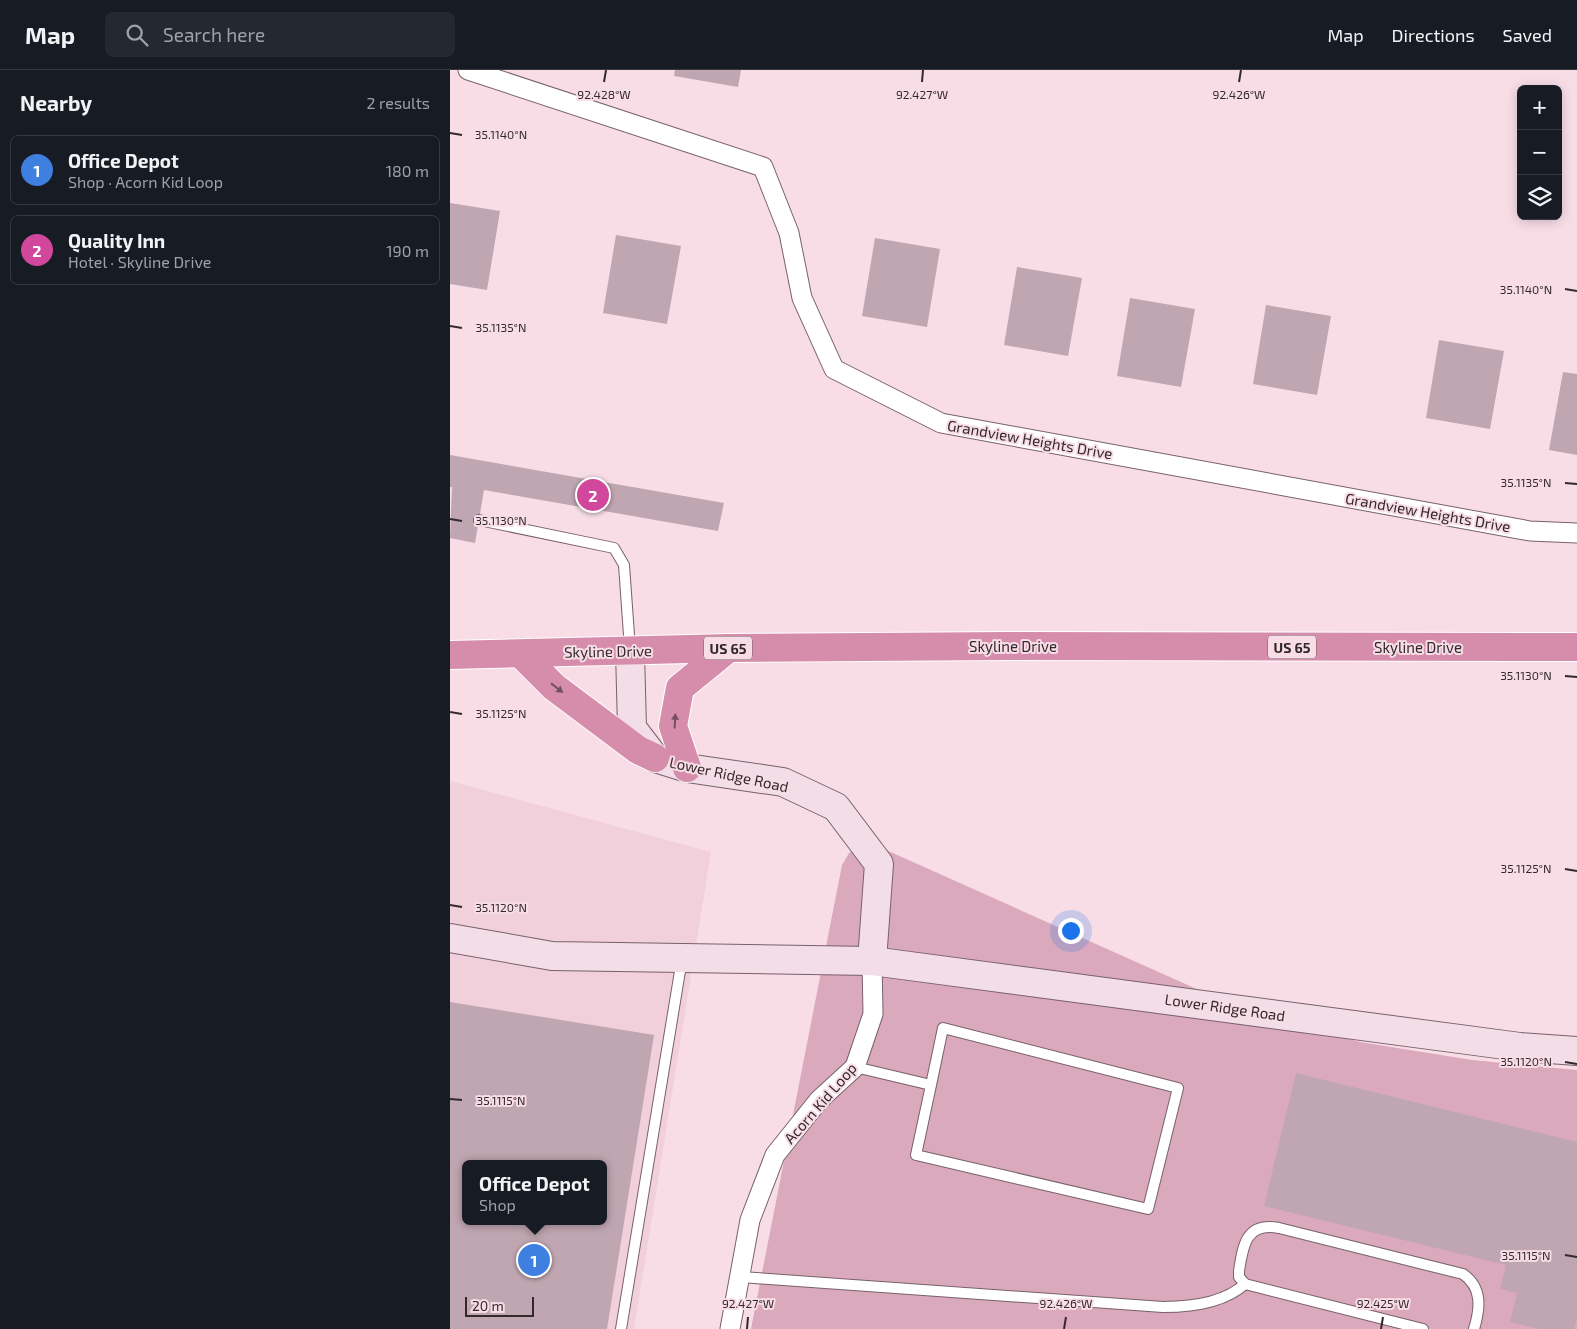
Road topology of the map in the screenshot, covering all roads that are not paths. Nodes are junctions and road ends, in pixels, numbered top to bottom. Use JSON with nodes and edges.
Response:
{"nodes":[{"id":1,"x":468,"y":70,"type":"edge"},
{"id":2,"x":479,"y":520,"type":"dead end"},
{"id":3,"x":1577,"y":533,"type":"edge"},
{"id":4,"x":1577,"y":647,"type":"edge"},
{"id":5,"x":729,"y":648,"type":"junction"},
{"id":6,"x":630,"y":651,"type":"junction"},
{"id":7,"x":521,"y":654,"type":"junction"},
{"id":8,"x":450,"y":655,"type":"edge"},
{"id":9,"x":655,"y":758,"type":"junction"},
{"id":10,"x":687,"y":768,"type":"junction"},
{"id":11,"x":450,"y":938,"type":"edge"},
{"id":12,"x":682,"y":958,"type":"junction"},
{"id":13,"x":872,"y":961,"type":"junction"},
{"id":14,"x":1577,"y":1051,"type":"edge"},
{"id":15,"x":855,"y":1067,"type":"junction"},
{"id":16,"x":931,"y":1086,"type":"junction"},
{"id":17,"x":741,"y":1278,"type":"junction"},
{"id":18,"x":1245,"y":1284,"type":"junction"},
{"id":19,"x":621,"y":1329,"type":"edge"},
{"id":20,"x":730,"y":1329,"type":"edge"},
{"id":21,"x":1423,"y":1329,"type":"edge"},
{"id":22,"x":1474,"y":1329,"type":"edge"}],
"edges":[{"from":1,"to":3,"type":"street","name":"Grandview Heights Drive"},
{"from":2,"to":6,"type":"lane"},
{"from":4,"to":5,"type":"highway","name":"Skyline Drive","number":"US 65"},
{"from":5,"to":6,"type":"highway","name":"Skyline Drive","number":"US 65"},
{"from":10,"to":5,"type":"highway","one_way":true},
{"from":6,"to":7,"type":"highway","name":"Skyline Drive","number":"US 65"},
{"from":6,"to":9,"type":"street","name":"Lower Ridge Road"},
{"from":7,"to":8,"type":"highway","name":"Skyline Drive","number":"US 65"},
{"from":7,"to":9,"type":"highway","one_way":true},
{"from":9,"to":10,"type":"street","name":"Lower Ridge Road"},
{"from":10,"to":13,"type":"street","name":"Lower Ridge Road"},
{"from":11,"to":12,"type":"street","name":"Lower Ridge Road"},
{"from":12,"to":13,"type":"street","name":"Lower Ridge Road"},
{"from":12,"to":19,"type":"lane"},
{"from":13,"to":14,"type":"street","name":"Lower Ridge Road"},
{"from":13,"to":15,"type":"street","name":"Acorn Kid Loop"},
{"from":15,"to":16,"type":"lane"},
{"from":15,"to":17,"type":"street","name":"Acorn Kid Loop"},
{"from":16,"to":16,"type":"lane"},
{"from":17,"to":18,"type":"lane"},
{"from":17,"to":20,"type":"street","name":"Acorn Kid Loop"},
{"from":18,"to":21,"type":"lane"},
{"from":18,"to":22,"type":"lane"}]}
